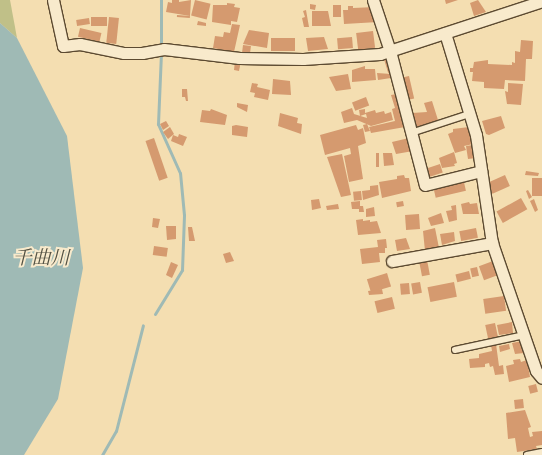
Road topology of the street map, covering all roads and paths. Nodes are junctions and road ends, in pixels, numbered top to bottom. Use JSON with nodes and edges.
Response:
{"nodes":[{"id":1,"x":53,"y":0,"type":"edge"},
{"id":2,"x":373,"y":0,"type":"edge"},
{"id":3,"x":542,"y":1,"type":"edge"},
{"id":4,"x":445,"y":33,"type":"junction"},
{"id":5,"x":390,"y":51,"type":"junction"},
{"id":6,"x":469,"y":114,"type":"junction"},
{"id":7,"x":411,"y":133,"type":"junction"},
{"id":8,"x":481,"y":171,"type":"junction"},
{"id":9,"x":492,"y":243,"type":"junction"},
{"id":10,"x":392,"y":261,"type":"dead end"},
{"id":11,"x":525,"y":335,"type":"junction"},
{"id":12,"x":455,"y":350,"type":"dead end"},
{"id":13,"x":542,"y":378,"type":"edge"},
{"id":14,"x":542,"y":452,"type":"edge"},
{"id":15,"x":527,"y":455,"type":"edge"}],
"edges":[{"from":1,"to":5,"type":"street"},
{"from":2,"to":5,"type":"street"},
{"from":3,"to":4,"type":"street"},
{"from":4,"to":5,"type":"street"},
{"from":4,"to":6,"type":"street"},
{"from":5,"to":7,"type":"street"},
{"from":6,"to":7,"type":"lane"},
{"from":6,"to":8,"type":"street"},
{"from":7,"to":8,"type":"street"},
{"from":8,"to":9,"type":"street"},
{"from":9,"to":10,"type":"street"},
{"from":9,"to":11,"type":"street"},
{"from":11,"to":12,"type":"lane"},
{"from":11,"to":13,"type":"street"},
{"from":14,"to":15,"type":"lane"}]}
